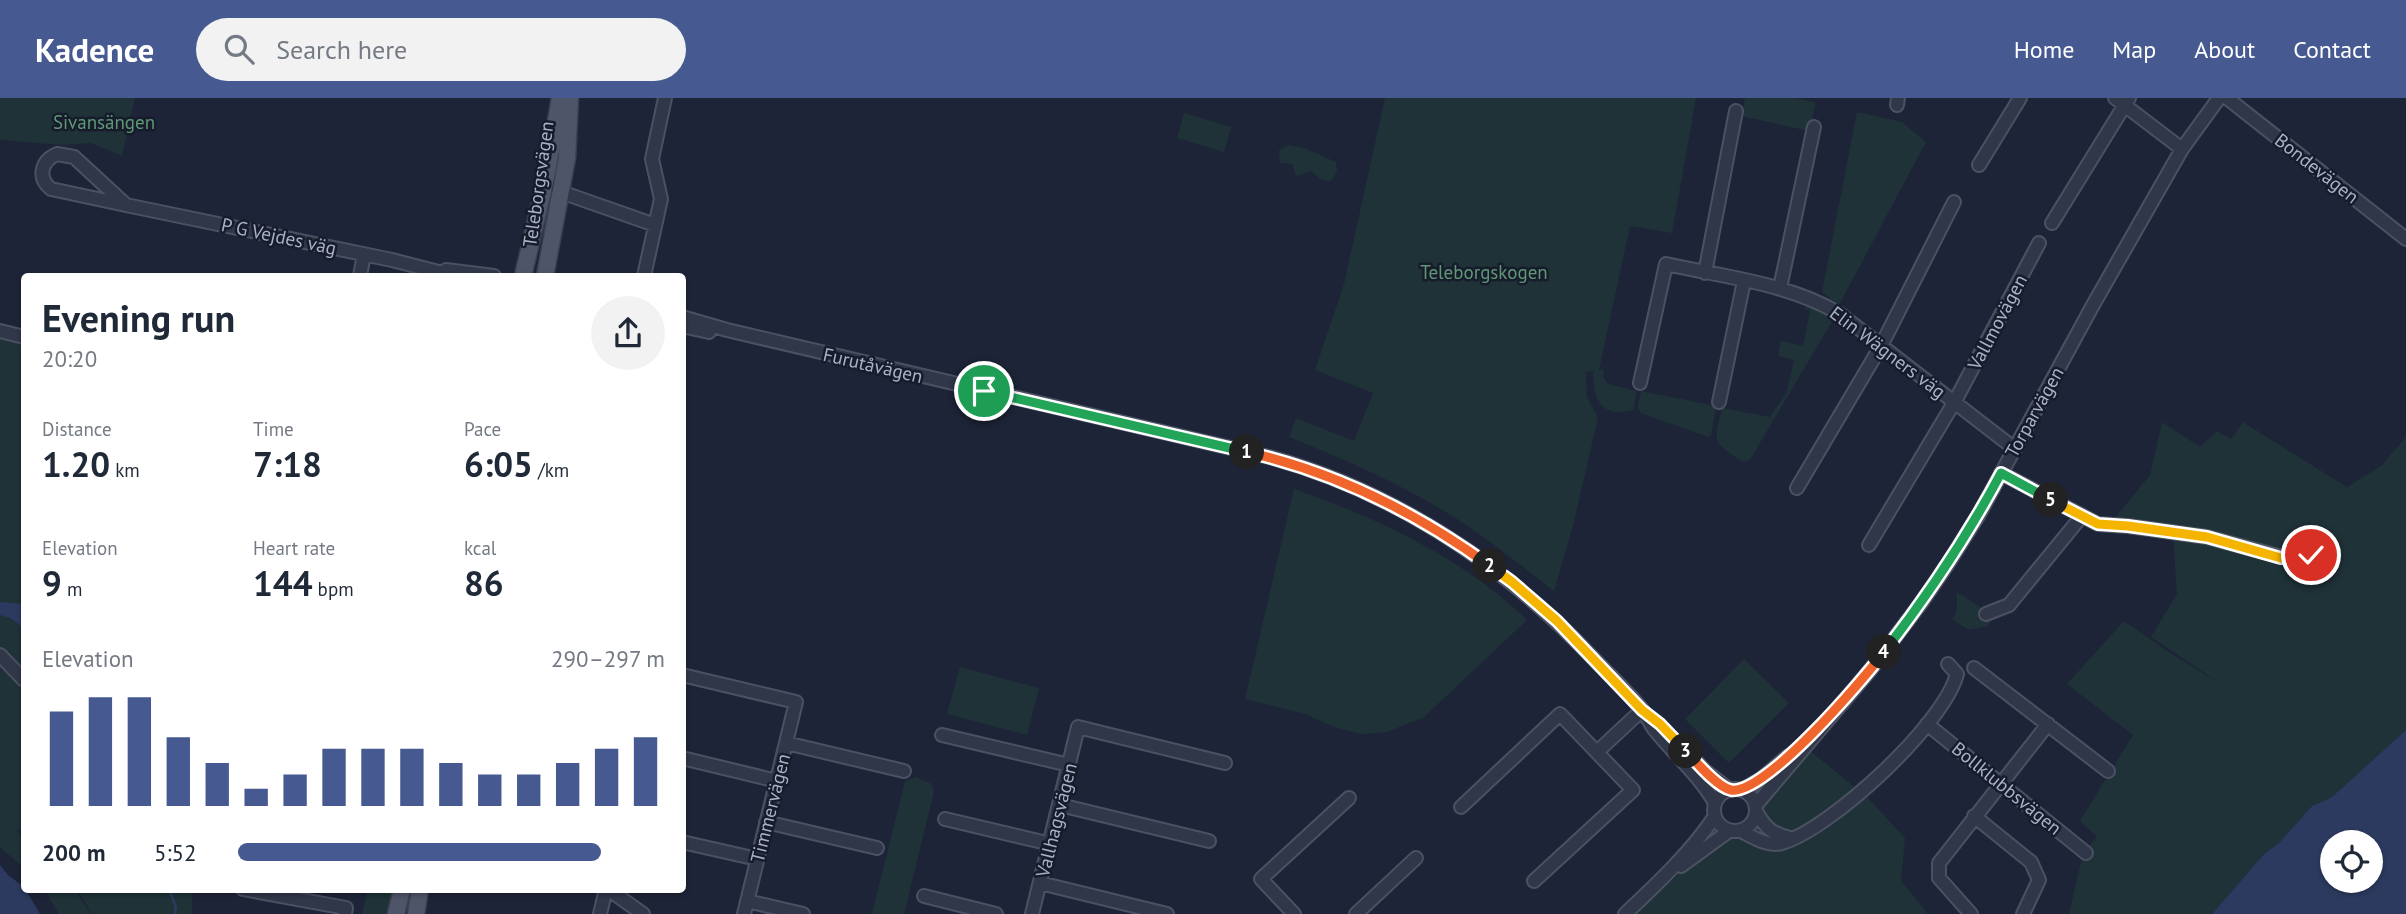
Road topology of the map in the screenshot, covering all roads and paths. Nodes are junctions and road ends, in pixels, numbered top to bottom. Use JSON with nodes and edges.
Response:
{"nodes":[{"id":1,"x":560,"y":98,"type":"edge"},
{"id":2,"x":570,"y":98,"type":"edge"},
{"id":3,"x":665,"y":98,"type":"edge"},
{"id":4,"x":2020,"y":98,"type":"edge"},
{"id":5,"x":2219,"y":98,"type":"edge"},
{"id":6,"x":2227,"y":98,"type":"edge"},
{"id":7,"x":2123,"y":100,"type":"edge"},
{"id":8,"x":1736,"y":111,"type":"dead end"},
{"id":9,"x":1814,"y":127,"type":"dead end"},
{"id":10,"x":2182,"y":149,"type":"junction"},
{"id":11,"x":1979,"y":165,"type":"dead end"},
{"id":12,"x":546,"y":178,"type":"junction"},
{"id":13,"x":561,"y":192,"type":"junction"},
{"id":14,"x":1954,"y":202,"type":"dead end"},
{"id":15,"x":126,"y":205,"type":"junction"},
{"id":16,"x":2052,"y":223,"type":"dead end"},
{"id":17,"x":655,"y":225,"type":"junction"},
{"id":18,"x":2406,"y":239,"type":"edge"},
{"id":19,"x":2039,"y":243,"type":"dead end"},
{"id":20,"x":364,"y":254,"type":"junction"},
{"id":21,"x":432,"y":270,"type":"junction"},
{"id":22,"x":1704,"y":272,"type":"junction"},
{"id":23,"x":361,"y":273,"type":"edge"},
{"id":24,"x":443,"y":273,"type":"edge"},
{"id":25,"x":473,"y":273,"type":"edge"},
{"id":26,"x":524,"y":273,"type":"edge"},
{"id":27,"x":535,"y":273,"type":"edge"},
{"id":28,"x":546,"y":273,"type":"edge"},
{"id":29,"x":645,"y":273,"type":"edge"},
{"id":30,"x":1744,"y":281,"type":"junction"},
{"id":31,"x":1780,"y":288,"type":"junction"},
{"id":32,"x":686,"y":318,"type":"edge"},
{"id":33,"x":686,"y":327,"type":"edge"},
{"id":34,"x":727,"y":330,"type":"junction"},
{"id":35,"x":0,"y":331,"type":"edge"},
{"id":36,"x":21,"y":336,"type":"edge"},
{"id":37,"x":1881,"y":346,"type":"junction"},
{"id":38,"x":1640,"y":383,"type":"dead end"},
{"id":39,"x":1955,"y":401,"type":"junction"},
{"id":40,"x":1719,"y":402,"type":"dead end"},
{"id":41,"x":2015,"y":449,"type":"junction"},
{"id":42,"x":2001,"y":473,"type":"junction"},
{"id":43,"x":1797,"y":488,"type":"dead end"},
{"id":44,"x":2081,"y":517,"type":"junction"},
{"id":45,"x":1869,"y":545,"type":"dead end"},
{"id":46,"x":2322,"y":549,"type":"dead end"},
{"id":47,"x":1986,"y":614,"type":"dead end"},
{"id":48,"x":0,"y":655,"type":"edge"},
{"id":49,"x":1948,"y":664,"type":"dead end"},
{"id":50,"x":1974,"y":668,"type":"dead end"},
{"id":51,"x":686,"y":676,"type":"edge"},
{"id":52,"x":21,"y":677,"type":"edge"},
{"id":53,"x":1642,"y":710,"type":"junction"},
{"id":54,"x":1832,"y":714,"type":"junction"},
{"id":55,"x":1927,"y":724,"type":"junction"},
{"id":56,"x":2048,"y":724,"type":"junction"},
{"id":57,"x":942,"y":735,"type":"dead end"},
{"id":58,"x":786,"y":743,"type":"junction"},
{"id":59,"x":1598,"y":751,"type":"junction"},
{"id":60,"x":686,"y":759,"type":"edge"},
{"id":61,"x":1224,"y":762,"type":"dead end"},
{"id":62,"x":1069,"y":765,"type":"junction"},
{"id":63,"x":904,"y":771,"type":"dead end"},
{"id":64,"x":2108,"y":771,"type":"dead end"},
{"id":65,"x":777,"y":781,"type":"junction"},
{"id":66,"x":2001,"y":784,"type":"junction"},
{"id":67,"x":1736,"y":790,"type":"junction"},
{"id":68,"x":1349,"y":798,"type":"dead end"},
{"id":69,"x":1060,"y":805,"type":"junction"},
{"id":70,"x":1461,"y":807,"type":"dead end"},
{"id":71,"x":1715,"y":809,"type":"junction"},
{"id":72,"x":1756,"y":809,"type":"junction"},
{"id":73,"x":1975,"y":816,"type":"junction"},
{"id":74,"x":945,"y":819,"type":"dead end"},
{"id":75,"x":766,"y":822,"type":"junction"},
{"id":76,"x":1735,"y":831,"type":"junction"},
{"id":77,"x":1791,"y":838,"type":"junction"},
{"id":78,"x":1209,"y":841,"type":"dead end"},
{"id":79,"x":686,"y":843,"type":"edge"},
{"id":80,"x":1051,"y":844,"type":"junction"},
{"id":81,"x":877,"y":848,"type":"dead end"},
{"id":82,"x":2086,"y":853,"type":"dead end"},
{"id":83,"x":1416,"y":858,"type":"dead end"},
{"id":84,"x":757,"y":859,"type":"junction"},
{"id":85,"x":1534,"y":881,"type":"dead end"},
{"id":86,"x":1040,"y":883,"type":"junction"},
{"id":87,"x":1653,"y":888,"type":"junction"},
{"id":88,"x":265,"y":893,"type":"edge"},
{"id":89,"x":401,"y":893,"type":"edge"},
{"id":90,"x":419,"y":893,"type":"edge"},
{"id":91,"x":606,"y":893,"type":"edge"},
{"id":92,"x":613,"y":893,"type":"edge"},
{"id":93,"x":924,"y":896,"type":"dead end"},
{"id":94,"x":746,"y":908,"type":"edge"},
{"id":95,"x":345,"y":914,"type":"edge"},
{"id":96,"x":396,"y":914,"type":"edge"},
{"id":97,"x":416,"y":914,"type":"edge"},
{"id":98,"x":600,"y":914,"type":"edge"},
{"id":99,"x":643,"y":914,"type":"edge"},
{"id":100,"x":803,"y":914,"type":"edge"},
{"id":101,"x":996,"y":914,"type":"edge"},
{"id":102,"x":1032,"y":914,"type":"edge"},
{"id":103,"x":1167,"y":914,"type":"edge"},
{"id":104,"x":1294,"y":914,"type":"edge"},
{"id":105,"x":1356,"y":914,"type":"edge"},
{"id":106,"x":1625,"y":914,"type":"edge"},
{"id":107,"x":1971,"y":914,"type":"edge"},
{"id":108,"x":2023,"y":914,"type":"edge"}],
"edges":[{"from":1,"to":12,"type":"main road","name":"Teleborgsvägen"},
{"from":2,"to":13,"type":"main road","name":"Teleborgsvägen"},
{"from":3,"to":17,"type":"street"},
{"from":4,"to":11,"type":"street"},
{"from":5,"to":10,"type":"street","name":"Torparvägen"},
{"from":6,"to":18,"type":"street","name":"Bondevägen"},
{"from":7,"to":10,"type":"street"},
{"from":7,"to":16,"type":"street"},
{"from":8,"to":22,"type":"street"},
{"from":9,"to":31,"type":"street"},
{"from":10,"to":41,"type":"street","name":"Torparvägen"},
{"from":12,"to":13,"type":"street"},
{"from":12,"to":26,"type":"main road","name":"Teleborgsvägen"},
{"from":12,"to":27,"type":"main road","name":"Teleborgsvägen"},
{"from":13,"to":17,"type":"street"},
{"from":13,"to":28,"type":"main road","name":"Teleborgsvägen"},
{"from":14,"to":37,"type":"street"},
{"from":15,"to":15,"type":"street","name":"P G Vejdes väg"},
{"from":15,"to":20,"type":"street","name":"P G Vejdes väg"},
{"from":17,"to":29,"type":"street"},
{"from":19,"to":39,"type":"street","name":"Vallmovägen"},
{"from":20,"to":21,"type":"street","name":"P G Vejdes väg"},
{"from":20,"to":23,"type":"street"},
{"from":21,"to":24,"type":"street","name":"P G Vejdes väg"},
{"from":21,"to":25,"type":"street","name":"P G Vejdes väg"},
{"from":22,"to":30,"type":"street","name":"Elin Wägners väg"},
{"from":22,"to":38,"type":"street","name":"Elin Wägners väg"},
{"from":30,"to":31,"type":"street","name":"Elin Wägners väg"},
{"from":30,"to":40,"type":"street"},
{"from":31,"to":37,"type":"street","name":"Elin Wägners väg"},
{"from":32,"to":34,"type":"street","name":"Furutåvägen"},
{"from":33,"to":34,"type":"street","name":"Furutåvägen"},
{"from":34,"to":53,"type":"street","name":"Furutåvägen"},
{"from":35,"to":36,"type":"street"},
{"from":37,"to":39,"type":"street","name":"Elin Wägners väg"},
{"from":37,"to":43,"type":"street"},
{"from":39,"to":41,"type":"street","name":"Elin Wägners väg"},
{"from":39,"to":45,"type":"street","name":"Vallmovägen"},
{"from":41,"to":42,"type":"street","name":"Torparvägen"},
{"from":42,"to":44,"type":"street"},
{"from":42,"to":54,"type":"street","name":"Torparvägen"},
{"from":44,"to":46,"type":"street"},
{"from":44,"to":47,"type":"street"},
{"from":48,"to":52,"type":"street"},
{"from":49,"to":55,"type":"street"},
{"from":50,"to":56,"type":"street"},
{"from":51,"to":58,"type":"street","name":"Timmervägen"},
{"from":53,"to":59,"type":"street"},
{"from":53,"to":67,"type":"street","name":"Furutåvägen"},
{"from":53,"to":71,"type":"street","name":"Furutåvägen"},
{"from":54,"to":67,"type":"street","name":"Torparvägen"},
{"from":54,"to":72,"type":"street","name":"Torparvägen"},
{"from":55,"to":66,"type":"street","name":"Bollklubbsvägen"},
{"from":55,"to":77,"type":"street"},
{"from":56,"to":64,"type":"street"},
{"from":56,"to":66,"type":"street"},
{"from":57,"to":62,"type":"street"},
{"from":58,"to":63,"type":"street"},
{"from":58,"to":65,"type":"street","name":"Timmervägen"},
{"from":59,"to":70,"type":"street"},
{"from":59,"to":85,"type":"street"},
{"from":60,"to":65,"type":"street"},
{"from":61,"to":62,"type":"street","name":"Vallhagsvägen"},
{"from":62,"to":69,"type":"street","name":"Vallhagsvägen"},
{"from":65,"to":75,"type":"street","name":"Timmervägen"},
{"from":66,"to":73,"type":"street"},
{"from":66,"to":82,"type":"street","name":"Bollklubbsvägen"},
{"from":67,"to":71,"type":"street"},
{"from":67,"to":72,"type":"street"},
{"from":68,"to":104,"type":"street"},
{"from":69,"to":78,"type":"street"},
{"from":69,"to":80,"type":"street","name":"Vallhagsvägen"},
{"from":71,"to":76,"type":"street"},
{"from":71,"to":87,"type":"street"},
{"from":72,"to":76,"type":"street"},
{"from":72,"to":77,"type":"street"},
{"from":73,"to":107,"type":"street"},
{"from":73,"to":108,"type":"street"},
{"from":74,"to":80,"type":"street"},
{"from":75,"to":81,"type":"street"},
{"from":75,"to":84,"type":"street","name":"Timmervägen"},
{"from":76,"to":77,"type":"street"},
{"from":76,"to":87,"type":"street"},
{"from":79,"to":84,"type":"street"},
{"from":80,"to":86,"type":"street","name":"Vallhagsvägen"},
{"from":83,"to":105,"type":"street"},
{"from":84,"to":94,"type":"street","name":"Timmervägen"},
{"from":86,"to":102,"type":"street","name":"Vallhagsvägen"},
{"from":86,"to":103,"type":"street"},
{"from":87,"to":106,"type":"street"},
{"from":88,"to":95,"type":"street"},
{"from":89,"to":96,"type":"main road"},
{"from":90,"to":97,"type":"main road"},
{"from":91,"to":98,"type":"street"},
{"from":92,"to":99,"type":"street"},
{"from":93,"to":101,"type":"street"},
{"from":94,"to":100,"type":"street"}]}
